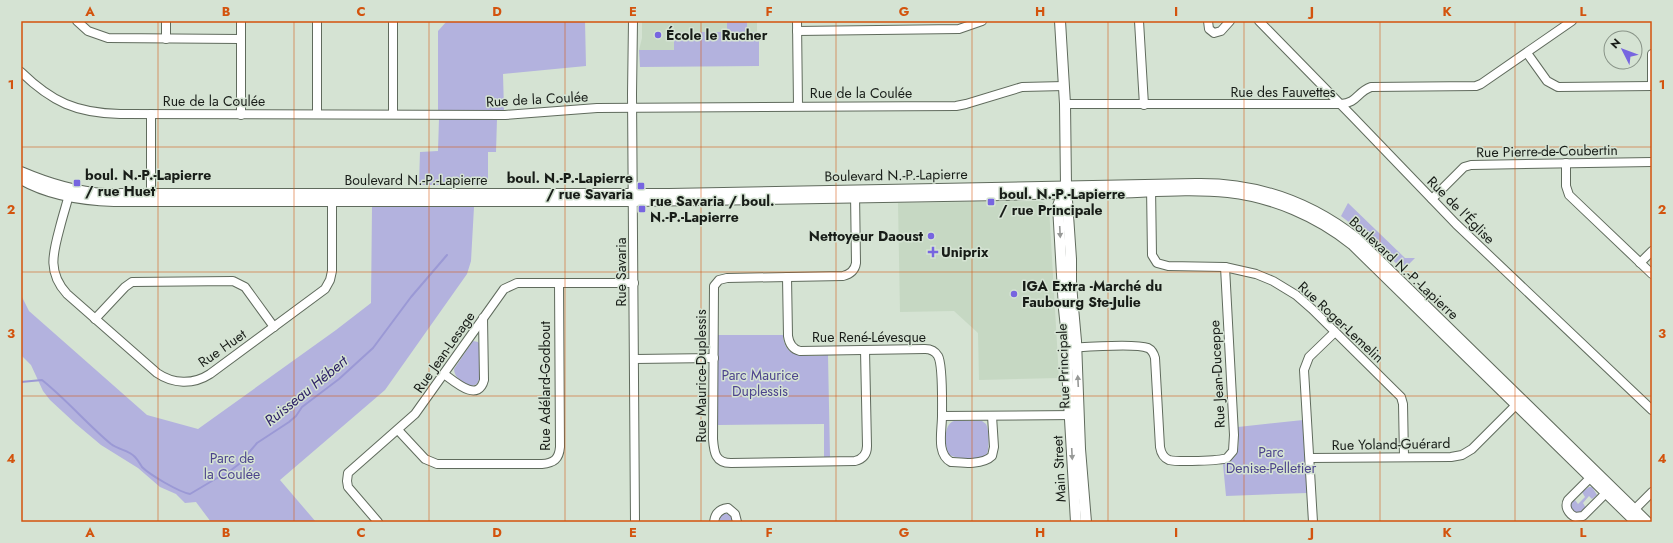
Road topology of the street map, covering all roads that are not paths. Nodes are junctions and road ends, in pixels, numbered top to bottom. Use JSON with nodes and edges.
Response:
{"nodes":[{"id":1,"x":77,"y":21,"type":"edge"},
{"id":2,"x":166,"y":21,"type":"edge"},
{"id":3,"x":241,"y":21,"type":"edge"},
{"id":4,"x":317,"y":21,"type":"edge"},
{"id":5,"x":393,"y":21,"type":"edge"},
{"id":6,"x":633,"y":21,"type":"edge"},
{"id":7,"x":797,"y":21,"type":"edge"},
{"id":8,"x":1060,"y":21,"type":"edge"},
{"id":9,"x":1139,"y":21,"type":"edge"},
{"id":10,"x":1208,"y":21,"type":"edge"},
{"id":11,"x":1230,"y":21,"type":"edge"},
{"id":12,"x":1259,"y":21,"type":"edge"},
{"id":13,"x":1572,"y":21,"type":"edge"},
{"id":14,"x":977,"y":22,"type":"edge"},
{"id":15,"x":797,"y":31,"type":"junction"},
{"id":16,"x":166,"y":39,"type":"junction"},
{"id":17,"x":240,"y":39,"type":"junction"},
{"id":18,"x":1527,"y":53,"type":"junction"},
{"id":19,"x":1652,"y":54,"type":"edge"},
{"id":20,"x":21,"y":72,"type":"edge"},
{"id":21,"x":1064,"y":86,"type":"junction"},
{"id":22,"x":1652,"y":86,"type":"edge"},
{"id":23,"x":1065,"y":104,"type":"junction"},
{"id":24,"x":1341,"y":104,"type":"junction"},
{"id":25,"x":1144,"y":105,"type":"junction"},
{"id":26,"x":798,"y":106,"type":"junction"},
{"id":27,"x":632,"y":108,"type":"junction"},
{"id":28,"x":151,"y":114,"type":"junction"},
{"id":29,"x":317,"y":114,"type":"junction"},
{"id":30,"x":393,"y":114,"type":"junction"},
{"id":31,"x":241,"y":115,"type":"junction"},
{"id":32,"x":1652,"y":162,"type":"edge"},
{"id":33,"x":1566,"y":164,"type":"junction"},
{"id":34,"x":21,"y":172,"type":"edge"},
{"id":35,"x":21,"y":179,"type":"edge"},
{"id":36,"x":1151,"y":189,"type":"junction"},
{"id":37,"x":1065,"y":191,"type":"junction"},
{"id":38,"x":69,"y":193,"type":"junction"},
{"id":39,"x":855,"y":194,"type":"junction"},
{"id":40,"x":151,"y":197,"type":"junction"},
{"id":41,"x":332,"y":197,"type":"junction"},
{"id":42,"x":633,"y":197,"type":"junction"},
{"id":43,"x":1432,"y":199,"type":"junction"},
{"id":44,"x":1652,"y":251,"type":"edge"},
{"id":45,"x":1640,"y":263,"type":"junction"},
{"id":46,"x":1225,"y":267,"type":"junction"},
{"id":47,"x":1652,"y":274,"type":"edge"},
{"id":48,"x":787,"y":277,"type":"junction"},
{"id":49,"x":559,"y":283,"type":"junction"},
{"id":50,"x":634,"y":283,"type":"junction"},
{"id":51,"x":483,"y":318,"type":"junction"},
{"id":52,"x":95,"y":319,"type":"junction"},
{"id":53,"x":274,"y":327,"type":"junction"},
{"id":54,"x":1335,"y":332,"type":"junction"},
{"id":55,"x":1072,"y":348,"type":"junction"},
{"id":56,"x":865,"y":350,"type":"junction"},
{"id":57,"x":635,"y":358,"type":"junction"},
{"id":58,"x":714,"y":358,"type":"junction"},
{"id":59,"x":444,"y":374,"type":"junction"},
{"id":60,"x":1519,"y":402,"type":"junction"},
{"id":61,"x":1652,"y":410,"type":"edge"},
{"id":62,"x":1074,"y":415,"type":"junction"},
{"id":63,"x":942,"y":416,"type":"junction"},
{"id":64,"x":992,"y":416,"type":"junction"},
{"id":65,"x":398,"y":430,"type":"junction"},
{"id":66,"x":1404,"y":457,"type":"junction"},
{"id":67,"x":1310,"y":458,"type":"junction"},
{"id":68,"x":1593,"y":474,"type":"junction"},
{"id":69,"x":1652,"y":492,"type":"edge"},
{"id":70,"x":1606,"y":493,"type":"junction"},
{"id":71,"x":1633,"y":516,"type":"edge"},
{"id":72,"x":378,"y":522,"type":"edge"},
{"id":73,"x":635,"y":522,"type":"edge"},
{"id":74,"x":714,"y":522,"type":"edge"},
{"id":75,"x":737,"y":522,"type":"edge"},
{"id":76,"x":1076,"y":522,"type":"edge"},
{"id":77,"x":1086,"y":522,"type":"edge"},
{"id":78,"x":1313,"y":522,"type":"edge"},
{"id":79,"x":1647,"y":522,"type":"edge"}],
"edges":[{"from":1,"to":16,"type":"street"},
{"from":2,"to":16,"type":"street"},
{"from":3,"to":17,"type":"street"},
{"from":4,"to":29,"type":"street"},
{"from":5,"to":30,"type":"street"},
{"from":6,"to":27,"type":"street","name":"Rue Savaria"},
{"from":7,"to":15,"type":"street"},
{"from":8,"to":21,"type":"street"},
{"from":9,"to":25,"type":"street"},
{"from":10,"to":11,"type":"street"},
{"from":12,"to":24,"type":"street","name":"Rue de l'Église"},
{"from":13,"to":18,"type":"street","name":"Rue des Fauvettes"},
{"from":14,"to":15,"type":"street"},
{"from":15,"to":26,"type":"street"},
{"from":16,"to":17,"type":"street"},
{"from":17,"to":31,"type":"street"},
{"from":18,"to":22,"type":"street"},
{"from":18,"to":24,"type":"street","name":"Rue des Fauvettes"},
{"from":19,"to":22,"type":"street"},
{"from":20,"to":28,"type":"street","name":"Rue de la Coulée"},
{"from":21,"to":23,"type":"street","name":"Rue Principale"},
{"from":21,"to":26,"type":"street","name":"Rue de la Coulée"},
{"from":23,"to":25,"type":"street","name":"Rue des Fauvettes"},
{"from":23,"to":37,"type":"street","name":"Rue Principale"},
{"from":24,"to":25,"type":"street","name":"Rue des Fauvettes"},
{"from":24,"to":43,"type":"street","name":"Rue de l'Église"},
{"from":26,"to":27,"type":"street","name":"Rue de la Coulée"},
{"from":27,"to":30,"type":"street","name":"Rue de la Coulée"},
{"from":27,"to":42,"type":"street","name":"Rue Savaria"},
{"from":28,"to":31,"type":"street","name":"Rue de la Coulée"},
{"from":28,"to":40,"type":"street"},
{"from":29,"to":30,"type":"street","name":"Rue de la Coulée"},
{"from":29,"to":31,"type":"street","name":"Rue de la Coulée"},
{"from":32,"to":33,"type":"street","name":"Rue Pierre-de-Coubertin"},
{"from":33,"to":43,"type":"street","name":"Rue Pierre-de-Coubertin"},
{"from":33,"to":45,"type":"street"},
{"from":34,"to":38,"type":"street","name":"Boulevard N.-P.-Lapierre"},
{"from":35,"to":38,"type":"street","name":"Boulevard N.-P.-Lapierre"},
{"from":36,"to":37,"type":"street","name":"Boulevard N.-P.-Lapierre"},
{"from":36,"to":46,"type":"street","name":"Rue Roger-Lemelin"},
{"from":36,"to":60,"type":"street","name":"Boulevard N.-P.-Lapierre"},
{"from":37,"to":39,"type":"street","name":"Boulevard N.-P.-Lapierre"},
{"from":37,"to":55,"type":"street","name":"Rue Principale"},
{"from":38,"to":40,"type":"street","name":"Boulevard N.-P.-Lapierre"},
{"from":38,"to":52,"type":"street","name":"Rue Huet"},
{"from":39,"to":42,"type":"street","name":"Boulevard N.-P.-Lapierre"},
{"from":39,"to":48,"type":"street","name":"Rue Maurice-Duplessis"},
{"from":40,"to":41,"type":"street","name":"Boulevard N.-P.-Lapierre"},
{"from":41,"to":42,"type":"street","name":"Boulevard N.-P.-Lapierre"},
{"from":41,"to":53,"type":"street","name":"Rue Huet"},
{"from":42,"to":50,"type":"street","name":"Rue Savaria"},
{"from":43,"to":61,"type":"street","name":"Rue de l'Église"},
{"from":44,"to":45,"type":"street"},
{"from":45,"to":47,"type":"street"},
{"from":46,"to":54,"type":"street","name":"Rue Roger-Lemelin"},
{"from":46,"to":55,"type":"street","name":"Rue Jean-Duceppe"},
{"from":48,"to":56,"type":"street","name":"Rue René-Lévesque"},
{"from":48,"to":58,"type":"street","name":"Rue Maurice-Duplessis"},
{"from":49,"to":50,"type":"street","name":"Rue Jean-Lesage"},
{"from":49,"to":51,"type":"street","name":"Rue Jean-Lesage"},
{"from":49,"to":65,"type":"street","name":"Rue Adélard-Godbout"},
{"from":50,"to":57,"type":"street","name":"Rue Savaria"},
{"from":51,"to":59,"type":"street","name":"Rue Jean-Lesage"},
{"from":51,"to":59,"type":"street"},
{"from":52,"to":53,"type":"street"},
{"from":52,"to":53,"type":"street","name":"Rue Huet"},
{"from":54,"to":66,"type":"street","name":"Rue Roger-Lemelin"},
{"from":54,"to":67,"type":"street"},
{"from":55,"to":62,"type":"street","name":"Rue Principale"},
{"from":56,"to":58,"type":"street","name":"Rue Maurice-Duplessis"},
{"from":56,"to":63,"type":"street","name":"Rue René-Lévesque"},
{"from":57,"to":58,"type":"street"},
{"from":57,"to":73,"type":"street","name":"Rue Savaria"},
{"from":59,"to":65,"type":"street","name":"Rue Jean-Lesage"},
{"from":60,"to":66,"type":"street","name":"Rue Yoland-Guérard"},
{"from":60,"to":68,"type":"street","name":"Boulevard N.-P.-Lapierre"},
{"from":62,"to":64,"type":"street"},
{"from":62,"to":76,"type":"street","name":"Main Street","one_way":true},
{"from":62,"to":77,"type":"street","name":"Main Street"},
{"from":63,"to":64,"type":"street"},
{"from":63,"to":64,"type":"street","name":"Rue René-Lévesque"},
{"from":65,"to":72,"type":"street","name":"Rue Jean-Lesage"},
{"from":66,"to":67,"type":"street","name":"Rue Yoland-Guérard"},
{"from":67,"to":78,"type":"street"},
{"from":68,"to":70,"type":"street","name":"Boulevard N.-P.-Lapierre"},
{"from":68,"to":70,"type":"street"},
{"from":68,"to":71,"type":"street","name":"Boulevard N.-P.-Lapierre"},
{"from":69,"to":71,"type":"street"},
{"from":70,"to":71,"type":"street","name":"Boulevard N.-P.-Lapierre"},
{"from":71,"to":79,"type":"street","name":"Boulevard N.-P.-Lapierre"},
{"from":74,"to":75,"type":"street"}]}
